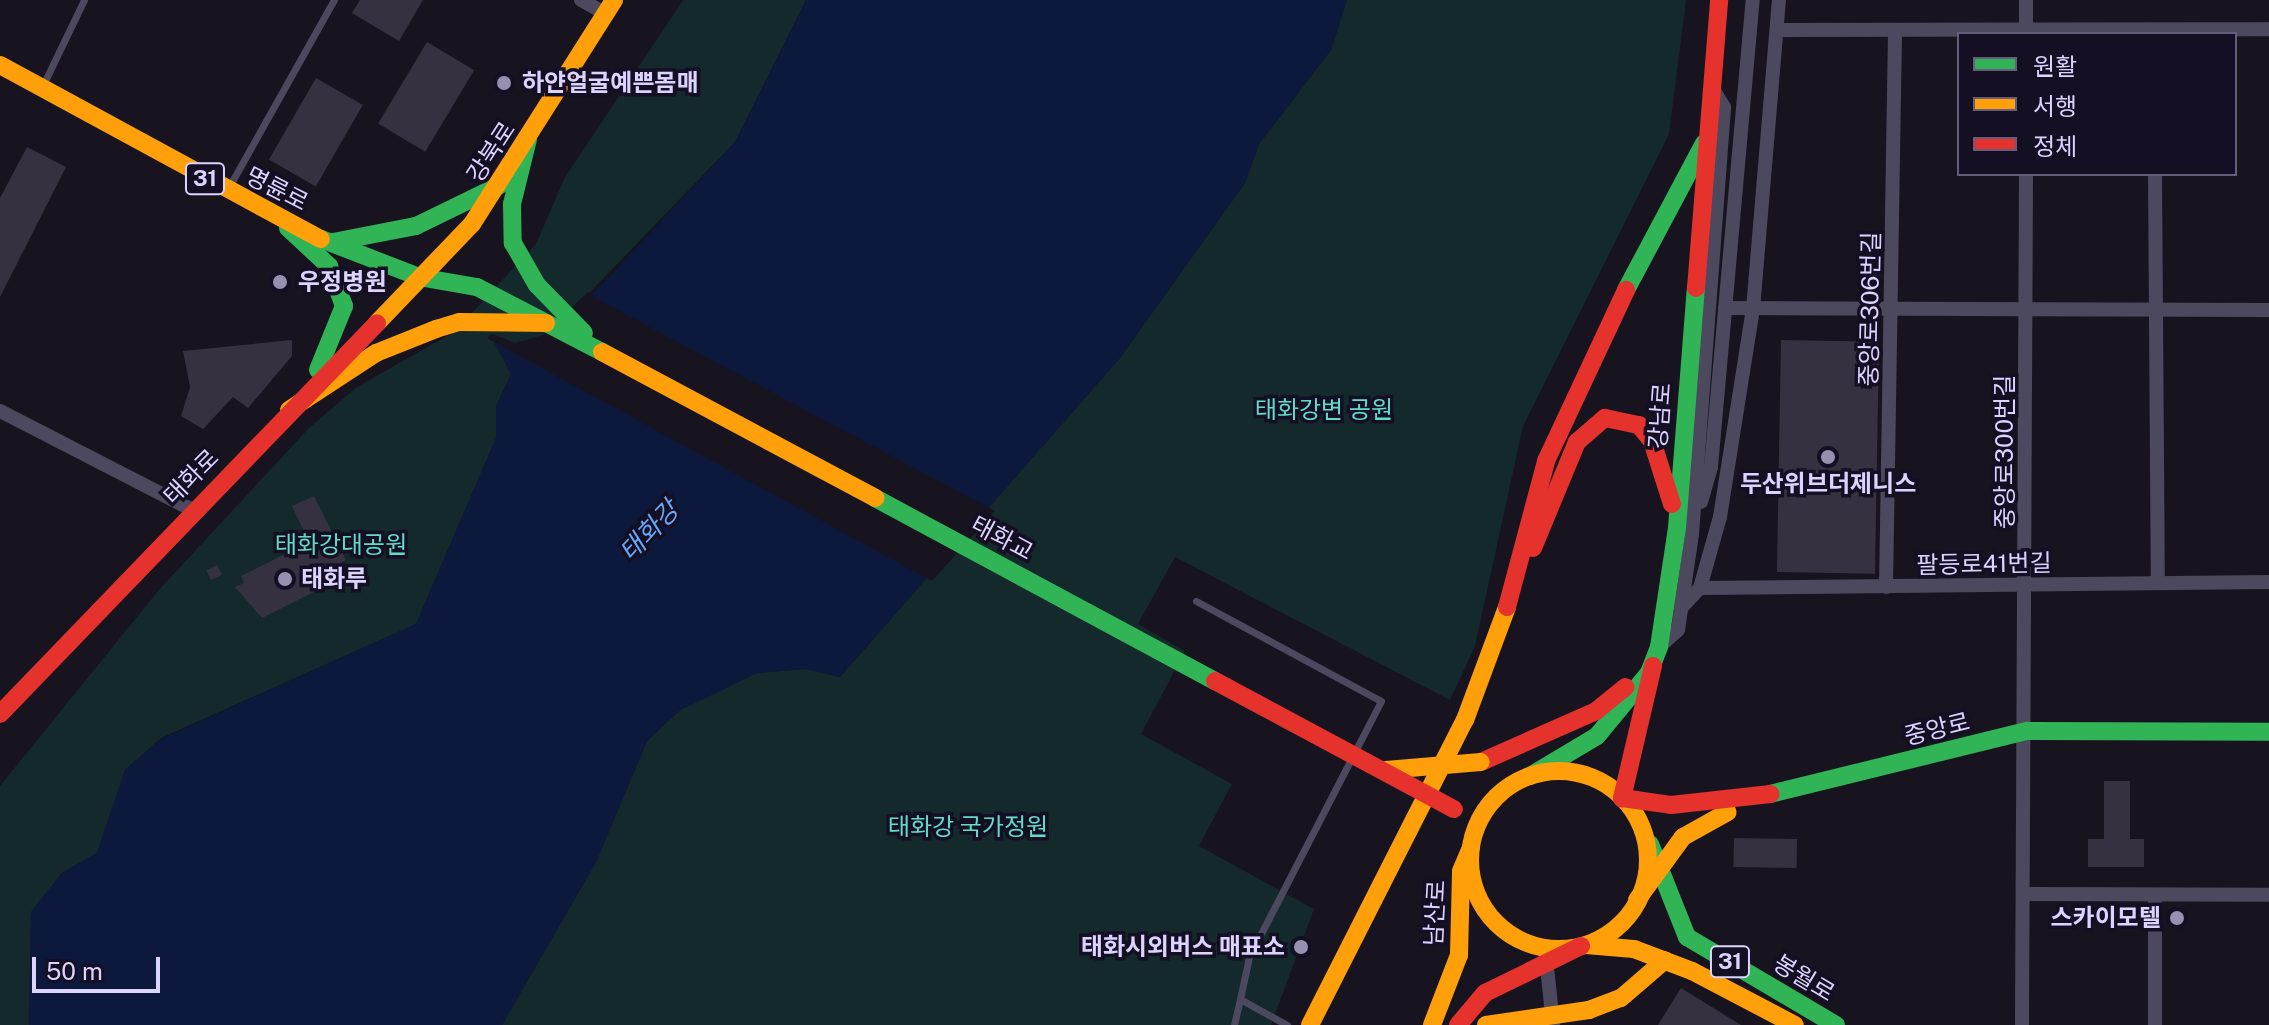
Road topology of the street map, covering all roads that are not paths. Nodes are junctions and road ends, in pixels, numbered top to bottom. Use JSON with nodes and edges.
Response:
{"nodes":[{"id":1,"x":84,"y":0,"type":"edge"},
{"id":2,"x":334,"y":0,"type":"edge"},
{"id":3,"x":581,"y":0,"type":"edge"},
{"id":4,"x":1719,"y":0,"type":"edge"},
{"id":5,"x":1753,"y":0,"type":"edge"},
{"id":6,"x":1779,"y":0,"type":"edge"},
{"id":7,"x":2026,"y":0,"type":"edge"},
{"id":8,"x":610,"y":7,"type":"edge"},
{"id":9,"x":2269,"y":29,"type":"edge"},
{"id":10,"x":1777,"y":30,"type":"junction"},
{"id":11,"x":1895,"y":32,"type":"junction"},
{"id":12,"x":1957,"y":32,"type":"edge"},
{"id":13,"x":2026,"y":32,"type":"edge"},
{"id":14,"x":2184,"y":32,"type":"edge"},
{"id":15,"x":0,"y":65,"type":"edge"},
{"id":16,"x":1711,"y":86,"type":"junction"},
{"id":17,"x":42,"y":89,"type":"junction"},
{"id":18,"x":528,"y":139,"type":"junction"},
{"id":19,"x":1704,"y":143,"type":"junction"},
{"id":20,"x":2026,"y":176,"type":"edge"},
{"id":21,"x":2155,"y":176,"type":"edge"},
{"id":22,"x":500,"y":185,"type":"junction"},
{"id":23,"x":227,"y":191,"type":"junction"},
{"id":24,"x":263,"y":209,"type":"junction"},
{"id":25,"x":327,"y":242,"type":"junction"},
{"id":26,"x":419,"y":277,"type":"junction"},
{"id":27,"x":503,"y":298,"type":"joint"},
{"id":28,"x":1725,"y":308,"type":"junction"},
{"id":29,"x":1753,"y":309,"type":"junction"},
{"id":30,"x":1892,"y":309,"type":"junction"},
{"id":31,"x":2027,"y":310,"type":"junction"},
{"id":32,"x":2155,"y":310,"type":"junction"},
{"id":33,"x":2269,"y":310,"type":"edge"},
{"id":34,"x":551,"y":323,"type":"junction"},
{"id":35,"x":602,"y":352,"type":"junction"},
{"id":36,"x":308,"y":389,"type":"junction"},
{"id":37,"x":289,"y":410,"type":"junction"},
{"id":38,"x":0,"y":411,"type":"edge"},
{"id":39,"x":191,"y":509,"type":"junction"},
{"id":40,"x":1684,"y":531,"type":"junction"},
{"id":41,"x":1523,"y":565,"type":"junction"},
{"id":42,"x":2269,"y":582,"type":"edge"},
{"id":43,"x":2158,"y":583,"type":"junction"},
{"id":44,"x":2027,"y":585,"type":"junction"},
{"id":45,"x":1886,"y":587,"type":"junction"},
{"id":46,"x":1700,"y":588,"type":"junction"},
{"id":47,"x":1196,"y":601,"type":"dead end"},
{"id":48,"x":1683,"y":606,"type":"junction"},
{"id":49,"x":1656,"y":655,"type":"junction"},
{"id":50,"x":0,"y":714,"type":"edge"},
{"id":51,"x":2027,"y":731,"type":"junction"},
{"id":52,"x":2269,"y":732,"type":"edge"},
{"id":53,"x":1386,"y":770,"type":"junction"},
{"id":54,"x":1530,"y":776,"type":"junction"},
{"id":55,"x":1622,"y":798,"type":"junction"},
{"id":56,"x":1752,"y":799,"type":"junction"},
{"id":57,"x":1478,"y":821,"type":"junction"},
{"id":58,"x":1643,"y":832,"type":"junction"},
{"id":59,"x":1471,"y":848,"type":"junction"},
{"id":60,"x":1662,"y":868,"type":"junction"},
{"id":61,"x":2024,"y":894,"type":"junction"},
{"id":62,"x":2155,"y":895,"type":"junction"},
{"id":63,"x":2269,"y":895,"type":"edge"},
{"id":64,"x":1637,"y":900,"type":"junction"},
{"id":65,"x":1583,"y":945,"type":"junction"},
{"id":66,"x":1546,"y":955,"type":"junction"},
{"id":67,"x":1665,"y":960,"type":"junction"},
{"id":68,"x":1240,"y":999,"type":"junction"},
{"id":69,"x":1552,"y":1019,"type":"edge"},
{"id":70,"x":1234,"y":1025,"type":"edge"},
{"id":71,"x":1287,"y":1025,"type":"edge"},
{"id":72,"x":1310,"y":1025,"type":"edge"},
{"id":73,"x":1432,"y":1025,"type":"edge"},
{"id":74,"x":1458,"y":1025,"type":"edge"},
{"id":75,"x":1486,"y":1025,"type":"edge"},
{"id":76,"x":1795,"y":1025,"type":"edge"},
{"id":77,"x":1836,"y":1025,"type":"edge"},
{"id":78,"x":2022,"y":1025,"type":"edge"},
{"id":79,"x":2155,"y":1025,"type":"edge"}],
"edges":[{"from":1,"to":17,"type":"lane"},
{"from":2,"to":23,"type":"lane"},
{"from":3,"to":8,"type":"street"},
{"from":4,"to":16,"type":"main road","name":"강남로"},
{"from":5,"to":28,"type":"street"},
{"from":6,"to":10,"type":"street"},
{"from":7,"to":13,"type":"street"},
{"from":8,"to":18,"type":"main road","name":"강북로"},
{"from":9,"to":14,"type":"street"},
{"from":10,"to":11,"type":"street"},
{"from":10,"to":29,"type":"street"},
{"from":11,"to":12,"type":"street"},
{"from":11,"to":30,"type":"street","name":"중앙로306번길"},
{"from":15,"to":17,"type":"main road","name":"명륜로","number":"31"},
{"from":16,"to":19,"type":"main road","name":"강남로"},
{"from":16,"to":40,"type":"street"},
{"from":17,"to":23,"type":"main road","name":"명륜로","number":"31"},
{"from":18,"to":22,"type":"main road","name":"강북로"},
{"from":18,"to":35,"type":"main road"},
{"from":19,"to":40,"type":"main road","name":"강남로"},
{"from":19,"to":41,"type":"main road"},
{"from":20,"to":31,"type":"street","name":"중앙로300번길"},
{"from":21,"to":32,"type":"street"},
{"from":22,"to":25,"type":"main road"},
{"from":22,"to":26,"type":"main road","name":"강북로"},
{"from":23,"to":24,"type":"main road","name":"명륜로","number":"31"},
{"from":24,"to":25,"type":"main road","name":"명륜로","number":"31"},
{"from":24,"to":36,"type":"main road"},
{"from":25,"to":26,"type":"main road","name":"명륜로","number":"31"},
{"from":26,"to":27,"type":"main road","name":"명륜로","number":"31"},
{"from":26,"to":36,"type":"main road","name":"태화로"},
{"from":27,"to":34,"type":"main road","name":"태화교"},
{"from":28,"to":29,"type":"street"},
{"from":28,"to":40,"type":"street"},
{"from":29,"to":30,"type":"street"},
{"from":29,"to":46,"type":"street"},
{"from":30,"to":31,"type":"street"},
{"from":30,"to":45,"type":"street","name":"중앙로306번길"},
{"from":31,"to":32,"type":"street"},
{"from":31,"to":44,"type":"street","name":"중앙로300번길"},
{"from":32,"to":33,"type":"street"},
{"from":32,"to":43,"type":"street"},
{"from":34,"to":35,"type":"main road","name":"태화교"},
{"from":34,"to":37,"type":"main road"},
{"from":35,"to":53,"type":"main road","name":"태화교","bridge":true},
{"from":36,"to":37,"type":"main road","name":"태화로"},
{"from":37,"to":39,"type":"main road","name":"태화로"},
{"from":38,"to":39,"type":"street"},
{"from":39,"to":50,"type":"main road","name":"태화로"},
{"from":40,"to":41,"type":"main road"},
{"from":40,"to":48,"type":"street"},
{"from":40,"to":49,"type":"main road","name":"강남로"},
{"from":41,"to":72,"type":"main road"},
{"from":42,"to":43,"type":"street","name":"팔등로41번길"},
{"from":43,"to":44,"type":"street","name":"팔등로41번길"},
{"from":44,"to":45,"type":"street","name":"팔등로41번길"},
{"from":44,"to":51,"type":"street","name":"중앙로300번길"},
{"from":45,"to":46,"type":"street","name":"팔등로41번길"},
{"from":46,"to":48,"type":"street"},
{"from":47,"to":68,"type":"lane"},
{"from":48,"to":49,"type":"street"},
{"from":49,"to":53,"type":"main road","bridge":true},
{"from":49,"to":54,"type":"main road","name":"강남로"},
{"from":49,"to":55,"type":"main road"},
{"from":51,"to":52,"type":"main road","name":"중앙로"},
{"from":51,"to":56,"type":"main road","name":"중앙로"},
{"from":51,"to":61,"type":"street","name":"중앙로300번길"},
{"from":53,"to":57,"type":"main road","name":"태화교","bridge":true},
{"from":54,"to":55,"type":"main road"},
{"from":54,"to":57,"type":"main road"},
{"from":55,"to":56,"type":"main road","name":"중앙로"},
{"from":55,"to":58,"type":"main road"},
{"from":56,"to":60,"type":"main road"},
{"from":57,"to":59,"type":"main road"},
{"from":58,"to":60,"type":"main road","name":"봉월로"},
{"from":58,"to":64,"type":"main road"},
{"from":59,"to":66,"type":"main road"},
{"from":59,"to":73,"type":"main road","name":"남산로"},
{"from":60,"to":64,"type":"main road"},
{"from":60,"to":77,"type":"main road","name":"봉월로","number":"31"},
{"from":61,"to":62,"type":"street"},
{"from":61,"to":78,"type":"street","name":"중앙로300번길"},
{"from":62,"to":63,"type":"street"},
{"from":62,"to":79,"type":"street"},
{"from":64,"to":65,"type":"main road"},
{"from":65,"to":66,"type":"main road"},
{"from":65,"to":67,"type":"main road","name":"봉월로"},
{"from":66,"to":69,"type":"street"},
{"from":66,"to":74,"type":"main road"},
{"from":67,"to":69,"type":"main road"},
{"from":67,"to":76,"type":"main road","name":"봉월로"},
{"from":68,"to":70,"type":"lane"},
{"from":68,"to":71,"type":"lane"},
{"from":69,"to":75,"type":"main road"}]}
